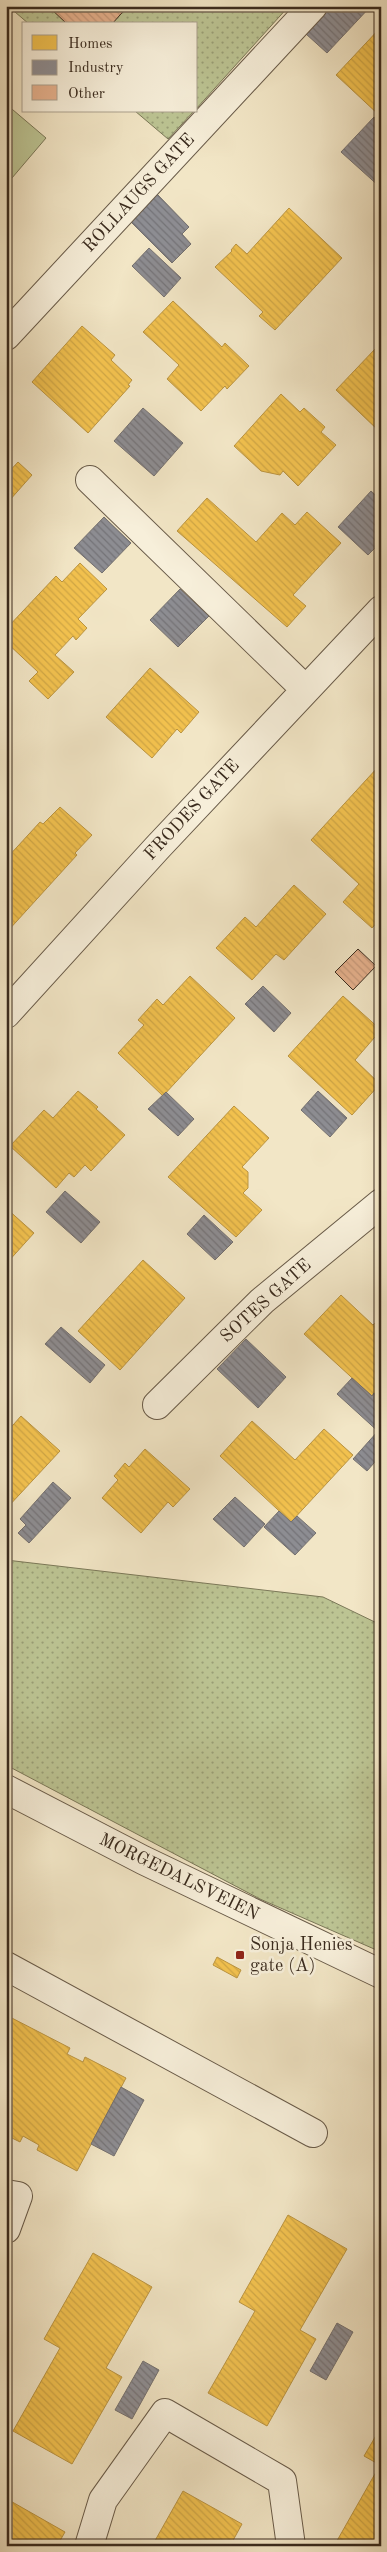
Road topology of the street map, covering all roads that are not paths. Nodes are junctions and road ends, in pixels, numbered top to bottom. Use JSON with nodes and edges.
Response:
{"nodes":[{"id":1,"x":313,"y":6,"type":"edge"},
{"id":2,"x":6,"y":336,"type":"edge"},
{"id":3,"x":90,"y":480,"type":"dead end"},
{"id":4,"x":381,"y":610,"type":"edge"},
{"id":5,"x":304,"y":689,"type":"junction"},
{"id":6,"x":6,"y":1014,"type":"edge"},
{"id":7,"x":381,"y":1203,"type":"edge"},
{"id":8,"x":156,"y":1404,"type":"dead end"},
{"id":9,"x":6,"y":1789,"type":"edge"},
{"id":10,"x":6,"y":1966,"type":"edge"},
{"id":11,"x":381,"y":1974,"type":"edge"},
{"id":12,"x":313,"y":2133,"type":"dead end"},
{"id":13,"x":12,"y":2195,"type":"edge"},
{"id":14,"x":6,"y":2229,"type":"edge"},
{"id":15,"x":89,"y":2546,"type":"edge"},
{"id":16,"x":291,"y":2546,"type":"edge"}],
"edges":[{"from":1,"to":2,"type":"street","name":"ROLLAUGS GATE"},
{"from":3,"to":5,"type":"street"},
{"from":4,"to":5,"type":"street","name":"FRODES GATE"},
{"from":5,"to":6,"type":"street","name":"FRODES GATE"},
{"from":7,"to":8,"type":"street","name":"SOTES GATE"},
{"from":9,"to":11,"type":"street","name":"MORGEDALSVEIEN"},
{"from":10,"to":12,"type":"street"},
{"from":13,"to":14,"type":"street"},
{"from":15,"to":16,"type":"street"}]}
